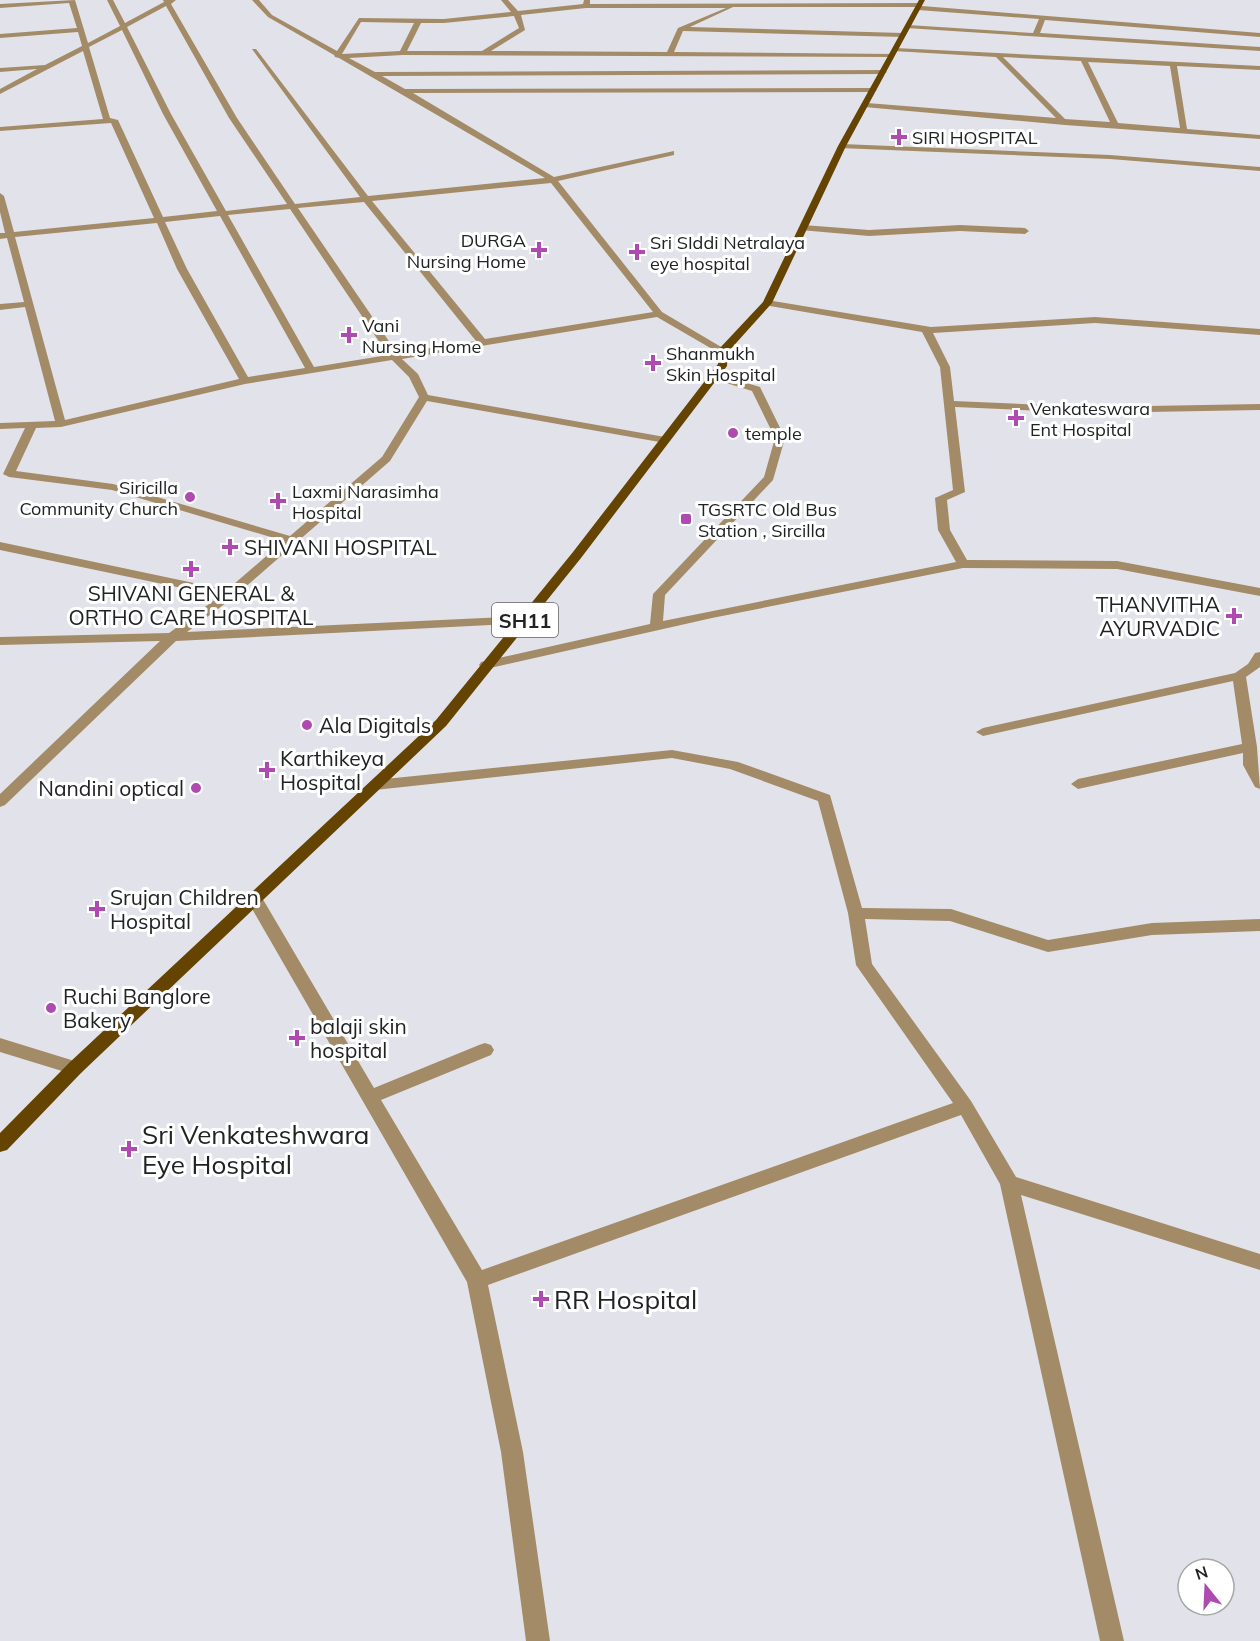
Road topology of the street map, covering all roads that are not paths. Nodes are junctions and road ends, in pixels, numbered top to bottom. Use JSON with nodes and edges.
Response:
{"nodes":[{"id":1,"x":110,"y":0,"type":"edge"},
{"id":2,"x":255,"y":0,"type":"edge"},
{"id":3,"x":504,"y":0,"type":"edge"},
{"id":4,"x":72,"y":1,"type":"edge"},
{"id":5,"x":169,"y":1,"type":"edge"},
{"id":6,"x":587,"y":3,"type":"edge"},
{"id":7,"x":920,"y":4,"type":"edge"},
{"id":8,"x":738,"y":5,"type":"junction"},
{"id":9,"x":0,"y":6,"type":"edge"},
{"id":10,"x":517,"y":14,"type":"junction"},
{"id":11,"x":1042,"y":19,"type":"junction"},
{"id":12,"x":418,"y":21,"type":"junction"},
{"id":13,"x":124,"y":26,"type":"junction"},
{"id":14,"x":680,"y":29,"type":"junction"},
{"id":15,"x":79,"y":30,"type":"junction"},
{"id":16,"x":905,"y":31,"type":"junction"},
{"id":17,"x":1036,"y":35,"type":"junction"},
{"id":18,"x":1260,"y":35,"type":"edge"},
{"id":19,"x":0,"y":36,"type":"edge"},
{"id":20,"x":84,"y":48,"type":"junction"},
{"id":21,"x":1260,"y":49,"type":"edge"},
{"id":22,"x":254,"y":50,"type":"dead end"},
{"id":23,"x":403,"y":53,"type":"junction"},
{"id":24,"x":894,"y":53,"type":"junction"},
{"id":25,"x":482,"y":54,"type":"junction"},
{"id":26,"x":670,"y":54,"type":"junction"},
{"id":27,"x":337,"y":56,"type":"junction"},
{"id":28,"x":999,"y":57,"type":"junction"},
{"id":29,"x":1084,"y":61,"type":"junction"},
{"id":30,"x":1173,"y":65,"type":"junction"},
{"id":31,"x":49,"y":66,"type":"junction"},
{"id":32,"x":1260,"y":68,"type":"edge"},
{"id":33,"x":0,"y":70,"type":"edge"},
{"id":34,"x":883,"y":72,"type":"junction"},
{"id":35,"x":374,"y":74,"type":"junction"},
{"id":36,"x":873,"y":90,"type":"junction"},
{"id":37,"x":403,"y":91,"type":"junction"},
{"id":38,"x":0,"y":92,"type":"edge"},
{"id":39,"x":867,"y":105,"type":"junction"},
{"id":40,"x":107,"y":120,"type":"junction"},
{"id":41,"x":1065,"y":123,"type":"junction"},
{"id":42,"x":1116,"y":127,"type":"junction"},
{"id":43,"x":0,"y":129,"type":"edge"},
{"id":44,"x":1184,"y":132,"type":"junction"},
{"id":45,"x":1260,"y":137,"type":"edge"},
{"id":46,"x":842,"y":146,"type":"junction"},
{"id":47,"x":671,"y":153,"type":"dead end"},
{"id":48,"x":1260,"y":169,"type":"edge"},
{"id":49,"x":553,"y":180,"type":"junction"},
{"id":50,"x":0,"y":196,"type":"edge"},
{"id":51,"x":365,"y":198,"type":"junction"},
{"id":52,"x":290,"y":207,"type":"junction"},
{"id":53,"x":225,"y":214,"type":"junction"},
{"id":54,"x":160,"y":221,"type":"junction"},
{"id":55,"x":803,"y":228,"type":"junction"},
{"id":56,"x":1025,"y":231,"type":"dead end"},
{"id":57,"x":5,"y":235,"type":"edge"},
{"id":58,"x":767,"y":303,"type":"junction"},
{"id":59,"x":29,"y":304,"type":"junction"},
{"id":60,"x":0,"y":307,"type":"edge"},
{"id":61,"x":659,"y":314,"type":"junction"},
{"id":62,"x":927,"y":329,"type":"junction"},
{"id":63,"x":1260,"y":332,"type":"edge"},
{"id":64,"x":482,"y":342,"type":"junction"},
{"id":65,"x":723,"y":351,"type":"junction"},
{"id":66,"x":394,"y":356,"type":"junction"},
{"id":67,"x":311,"y":370,"type":"junction"},
{"id":68,"x":714,"y":376,"type":"junction"},
{"id":69,"x":245,"y":381,"type":"junction"},
{"id":70,"x":424,"y":397,"type":"junction"},
{"id":71,"x":950,"y":404,"type":"junction"},
{"id":72,"x":1260,"y":407,"type":"edge"},
{"id":73,"x":61,"y":424,"type":"junction"},
{"id":74,"x":32,"y":425,"type":"junction"},
{"id":75,"x":0,"y":426,"type":"edge"},
{"id":76,"x":665,"y":440,"type":"junction"},
{"id":77,"x":292,"y":540,"type":"junction"},
{"id":78,"x":0,"y":546,"type":"edge"},
{"id":79,"x":963,"y":564,"type":"junction"},
{"id":80,"x":1260,"y":592,"type":"edge"},
{"id":81,"x":230,"y":594,"type":"junction"},
{"id":82,"x":524,"y":620,"type":"junction"},
{"id":83,"x":656,"y":627,"type":"junction"},
{"id":84,"x":172,"y":637,"type":"junction"},
{"id":85,"x":0,"y":641,"type":"edge"},
{"id":86,"x":1260,"y":656,"type":"edge"},
{"id":87,"x":486,"y":665,"type":"junction"},
{"id":88,"x":1239,"y":676,"type":"junction"},
{"id":89,"x":983,"y":732,"type":"dead end"},
{"id":90,"x":1250,"y":747,"type":"junction"},
{"id":91,"x":1078,"y":784,"type":"dead end"},
{"id":92,"x":1260,"y":784,"type":"edge"},
{"id":93,"x":375,"y":785,"type":"junction"},
{"id":94,"x":0,"y":802,"type":"edge"},
{"id":95,"x":255,"y":900,"type":"junction"},
{"id":96,"x":856,"y":913,"type":"junction"},
{"id":97,"x":1260,"y":926,"type":"edge"},
{"id":98,"x":0,"y":1045,"type":"edge"},
{"id":99,"x":485,"y":1050,"type":"dead end"},
{"id":100,"x":75,"y":1068,"type":"junction"},
{"id":101,"x":370,"y":1097,"type":"junction"},
{"id":102,"x":965,"y":1106,"type":"junction"},
{"id":103,"x":0,"y":1145,"type":"edge"},
{"id":104,"x":1009,"y":1183,"type":"junction"},
{"id":105,"x":1260,"y":1262,"type":"edge"},
{"id":106,"x":477,"y":1280,"type":"junction"},
{"id":107,"x":538,"y":1641,"type":"edge"},
{"id":108,"x":1112,"y":1641,"type":"edge"}],
"edges":[{"from":1,"to":13,"type":"street"},
{"from":2,"to":27,"type":"street"},
{"from":3,"to":10,"type":"street"},
{"from":4,"to":9,"type":"street"},
{"from":4,"to":15,"type":"street"},
{"from":5,"to":13,"type":"street"},
{"from":5,"to":52,"type":"street"},
{"from":6,"to":8,"type":"street"},
{"from":6,"to":10,"type":"street"},
{"from":7,"to":8,"type":"street"},
{"from":7,"to":11,"type":"street"},
{"from":7,"to":16,"type":"main road","number":"SH11"},
{"from":8,"to":14,"type":"street"},
{"from":10,"to":12,"type":"street"},
{"from":10,"to":25,"type":"street"},
{"from":11,"to":17,"type":"street"},
{"from":11,"to":18,"type":"street"},
{"from":12,"to":23,"type":"street"},
{"from":12,"to":27,"type":"street"},
{"from":13,"to":20,"type":"street"},
{"from":13,"to":53,"type":"street"},
{"from":14,"to":16,"type":"street"},
{"from":14,"to":26,"type":"street"},
{"from":15,"to":19,"type":"street"},
{"from":15,"to":20,"type":"street"},
{"from":16,"to":17,"type":"street"},
{"from":16,"to":24,"type":"main road","number":"SH11"},
{"from":17,"to":21,"type":"street"},
{"from":20,"to":31,"type":"street"},
{"from":20,"to":40,"type":"street"},
{"from":22,"to":51,"type":"street"},
{"from":23,"to":25,"type":"street"},
{"from":23,"to":27,"type":"street"},
{"from":24,"to":26,"type":"street"},
{"from":24,"to":28,"type":"street"},
{"from":24,"to":34,"type":"main road","number":"SH11"},
{"from":25,"to":26,"type":"street"},
{"from":27,"to":35,"type":"street"},
{"from":28,"to":29,"type":"street"},
{"from":28,"to":41,"type":"street"},
{"from":29,"to":30,"type":"street"},
{"from":29,"to":42,"type":"street"},
{"from":30,"to":32,"type":"street"},
{"from":30,"to":44,"type":"street"},
{"from":31,"to":33,"type":"street"},
{"from":31,"to":38,"type":"street"},
{"from":34,"to":35,"type":"street"},
{"from":34,"to":36,"type":"main road","number":"SH11"},
{"from":35,"to":37,"type":"street"},
{"from":36,"to":37,"type":"street"},
{"from":36,"to":39,"type":"main road","number":"SH11"},
{"from":37,"to":49,"type":"street"},
{"from":39,"to":41,"type":"street"},
{"from":39,"to":46,"type":"main road","number":"SH11"},
{"from":40,"to":43,"type":"street"},
{"from":40,"to":54,"type":"street"},
{"from":41,"to":42,"type":"street"},
{"from":42,"to":44,"type":"street"},
{"from":44,"to":45,"type":"street"},
{"from":46,"to":48,"type":"street"},
{"from":46,"to":55,"type":"main road","number":"SH11"},
{"from":47,"to":49,"type":"street"},
{"from":49,"to":51,"type":"street"},
{"from":49,"to":61,"type":"street"},
{"from":50,"to":57,"type":"street"},
{"from":51,"to":52,"type":"street"},
{"from":51,"to":64,"type":"street"},
{"from":52,"to":53,"type":"street"},
{"from":52,"to":66,"type":"street"},
{"from":53,"to":54,"type":"street"},
{"from":53,"to":67,"type":"street"},
{"from":54,"to":57,"type":"street"},
{"from":54,"to":69,"type":"street"},
{"from":55,"to":56,"type":"street"},
{"from":55,"to":58,"type":"main road","number":"SH11"},
{"from":57,"to":59,"type":"street"},
{"from":58,"to":62,"type":"street"},
{"from":58,"to":65,"type":"main road","number":"SH11"},
{"from":59,"to":60,"type":"street"},
{"from":59,"to":73,"type":"street"},
{"from":61,"to":64,"type":"street"},
{"from":61,"to":65,"type":"street"},
{"from":62,"to":63,"type":"street"},
{"from":62,"to":71,"type":"street"},
{"from":64,"to":66,"type":"street"},
{"from":65,"to":68,"type":"main road","number":"SH11"},
{"from":66,"to":67,"type":"street"},
{"from":66,"to":70,"type":"street"},
{"from":67,"to":69,"type":"street"},
{"from":68,"to":76,"type":"main road","number":"SH11"},
{"from":68,"to":83,"type":"street"},
{"from":69,"to":73,"type":"street"},
{"from":70,"to":76,"type":"street"},
{"from":70,"to":77,"type":"street"},
{"from":71,"to":72,"type":"street"},
{"from":71,"to":79,"type":"street"},
{"from":73,"to":74,"type":"street"},
{"from":74,"to":75,"type":"street"},
{"from":74,"to":77,"type":"street"},
{"from":76,"to":82,"type":"main road","number":"SH11"},
{"from":77,"to":81,"type":"street"},
{"from":78,"to":81,"type":"street"},
{"from":79,"to":80,"type":"street"},
{"from":79,"to":83,"type":"street"},
{"from":81,"to":84,"type":"street"},
{"from":82,"to":84,"type":"street"},
{"from":82,"to":87,"type":"main road","number":"SH11"},
{"from":83,"to":87,"type":"street"},
{"from":84,"to":85,"type":"street"},
{"from":84,"to":94,"type":"street"},
{"from":86,"to":88,"type":"street"},
{"from":87,"to":93,"type":"main road","number":"SH11"},
{"from":88,"to":89,"type":"street"},
{"from":88,"to":90,"type":"street"},
{"from":90,"to":91,"type":"street"},
{"from":90,"to":92,"type":"street"},
{"from":93,"to":95,"type":"main road","number":"SH11"},
{"from":93,"to":96,"type":"street"},
{"from":95,"to":100,"type":"main road","number":"SH11"},
{"from":95,"to":101,"type":"street"},
{"from":96,"to":97,"type":"street"},
{"from":96,"to":102,"type":"street"},
{"from":98,"to":100,"type":"street"},
{"from":99,"to":101,"type":"street"},
{"from":100,"to":103,"type":"main road","number":"SH11"},
{"from":101,"to":106,"type":"street"},
{"from":102,"to":104,"type":"street"},
{"from":102,"to":106,"type":"street"},
{"from":104,"to":105,"type":"street"},
{"from":104,"to":108,"type":"street"},
{"from":106,"to":107,"type":"street"}]}
